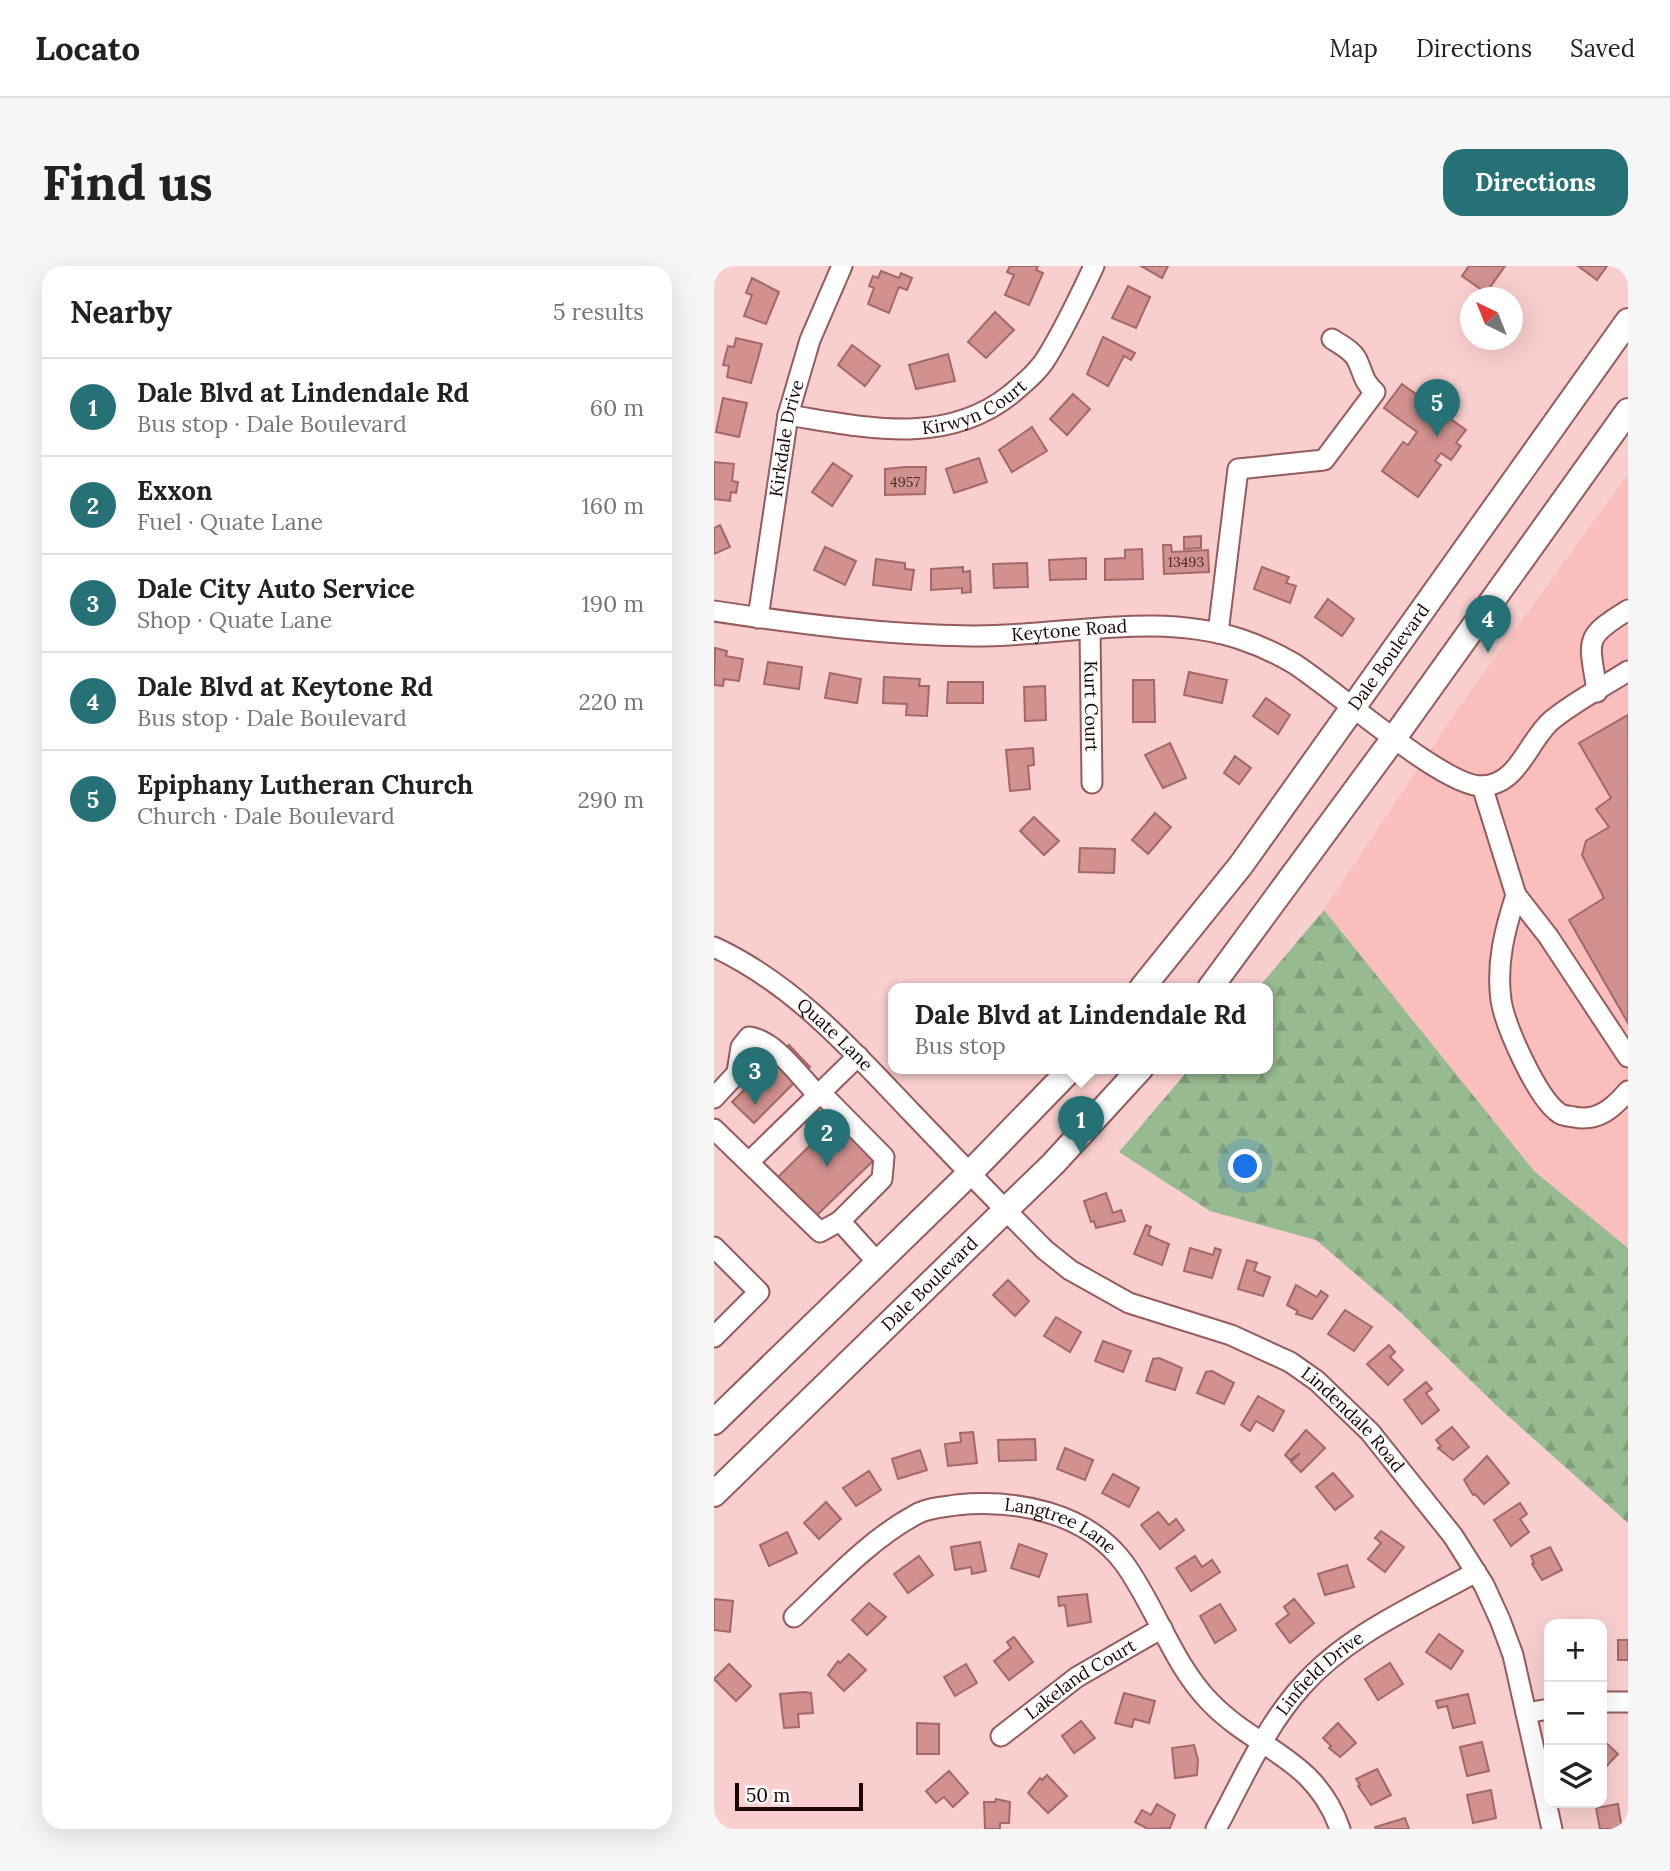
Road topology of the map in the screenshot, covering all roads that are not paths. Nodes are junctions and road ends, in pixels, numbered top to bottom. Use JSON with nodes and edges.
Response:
{"nodes":[{"id":1,"x":842,"y":266,"type":"edge"},
{"id":2,"x":1094,"y":266,"type":"edge"},
{"id":3,"x":1628,"y":321,"type":"edge"},
{"id":4,"x":1332,"y":339,"type":"dead end"},
{"id":5,"x":1628,"y":411,"type":"edge"},
{"id":6,"x":788,"y":415,"type":"junction"},
{"id":7,"x":1628,"y":610,"type":"edge"},
{"id":8,"x":714,"y":611,"type":"edge"},
{"id":9,"x":758,"y":618,"type":"junction"},
{"id":10,"x":1090,"y":631,"type":"junction"},
{"id":11,"x":1218,"y":633,"type":"junction"},
{"id":12,"x":1628,"y":671,"type":"edge"},
{"id":13,"x":1597,"y":692,"type":"junction"},
{"id":14,"x":1352,"y":708,"type":"junction"},
{"id":15,"x":1394,"y":738,"type":"junction"},
{"id":16,"x":1092,"y":783,"type":"dead end"},
{"id":17,"x":1482,"y":786,"type":"junction"},
{"id":18,"x":1516,"y":895,"type":"junction"},
{"id":19,"x":714,"y":947,"type":"edge"},
{"id":20,"x":1146,"y":983,"type":"edge"},
{"id":21,"x":1214,"y":983,"type":"edge"},
{"id":22,"x":858,"y":1056,"type":"junction"},
{"id":23,"x":1628,"y":1057,"type":"edge"},
{"id":24,"x":1066,"y":1074,"type":"edge"},
{"id":25,"x":1135,"y":1074,"type":"edge"},
{"id":26,"x":1628,"y":1091,"type":"edge"},
{"id":27,"x":819,"y":1094,"type":"junction"},
{"id":28,"x":714,"y":1098,"type":"edge"},
{"id":29,"x":714,"y":1129,"type":"edge"},
{"id":30,"x":749,"y":1163,"type":"junction"},
{"id":31,"x":970,"y":1173,"type":"junction"},
{"id":32,"x":1006,"y":1210,"type":"junction"},
{"id":33,"x":840,"y":1222,"type":"junction"},
{"id":34,"x":714,"y":1247,"type":"edge"},
{"id":35,"x":878,"y":1263,"type":"junction"},
{"id":36,"x":714,"y":1337,"type":"edge"},
{"id":37,"x":714,"y":1422,"type":"edge"},
{"id":38,"x":714,"y":1494,"type":"edge"},
{"id":39,"x":1476,"y":1572,"type":"junction"},
{"id":40,"x":794,"y":1617,"type":"dead end"},
{"id":41,"x":1162,"y":1628,"type":"junction"},
{"id":42,"x":1607,"y":1702,"type":"edge"},
{"id":43,"x":1628,"y":1702,"type":"edge"},
{"id":44,"x":1544,"y":1710,"type":"edge"},
{"id":45,"x":1526,"y":1713,"type":"junction"},
{"id":46,"x":1001,"y":1736,"type":"dead end"},
{"id":47,"x":1264,"y":1742,"type":"junction"},
{"id":48,"x":1216,"y":1829,"type":"edge"},
{"id":49,"x":1340,"y":1829,"type":"edge"},
{"id":50,"x":1552,"y":1829,"type":"edge"}],
"edges":[{"from":1,"to":6,"type":"street","name":"Kirkdale Drive"},
{"from":2,"to":6,"type":"street","name":"Kirwyn Court"},
{"from":3,"to":14,"type":"main road","name":"Dale Boulevard"},
{"from":4,"to":11,"type":"street"},
{"from":5,"to":15,"type":"main road"},
{"from":6,"to":9,"type":"street","name":"Kirkdale Drive"},
{"from":7,"to":13,"type":"street"},
{"from":8,"to":9,"type":"street","name":"Keytone Road"},
{"from":9,"to":10,"type":"street","name":"Keytone Road"},
{"from":10,"to":11,"type":"street","name":"Keytone Road"},
{"from":10,"to":16,"type":"street","name":"Kurt Court"},
{"from":11,"to":14,"type":"street","name":"Keytone Road"},
{"from":12,"to":13,"type":"street"},
{"from":13,"to":17,"type":"street"},
{"from":14,"to":15,"type":"street","name":"Keytone Road"},
{"from":14,"to":20,"type":"main road","name":"Dale Boulevard"},
{"from":15,"to":17,"type":"street","name":"Keytone Road"},
{"from":15,"to":21,"type":"main road"},
{"from":17,"to":18,"type":"street"},
{"from":18,"to":23,"type":"street"},
{"from":18,"to":26,"type":"street"},
{"from":19,"to":22,"type":"street","name":"Quate Lane"},
{"from":22,"to":27,"type":"street"},
{"from":22,"to":31,"type":"street","name":"Quate Lane"},
{"from":24,"to":31,"type":"main road"},
{"from":25,"to":32,"type":"main road","name":"Dale Boulevard"},
{"from":27,"to":28,"type":"street"},
{"from":27,"to":30,"type":"street"},
{"from":27,"to":33,"type":"street"},
{"from":29,"to":30,"type":"street"},
{"from":30,"to":33,"type":"street"},
{"from":31,"to":32,"type":"street","name":"Lindendale Road"},
{"from":31,"to":35,"type":"main road"},
{"from":32,"to":38,"type":"main road","name":"Dale Boulevard"},
{"from":32,"to":39,"type":"street","name":"Lindendale Road"},
{"from":33,"to":35,"type":"street"},
{"from":34,"to":36,"type":"street"},
{"from":35,"to":37,"type":"main road"},
{"from":39,"to":45,"type":"street","name":"Lindendale Road"},
{"from":39,"to":47,"type":"street","name":"Linfield Drive"},
{"from":40,"to":41,"type":"street","name":"Langtree Lane"},
{"from":41,"to":46,"type":"street","name":"Lakeland Court"},
{"from":41,"to":47,"type":"street","name":"Langtree Lane"},
{"from":42,"to":43,"type":"street"},
{"from":44,"to":45,"type":"street"},
{"from":45,"to":50,"type":"street","name":"Lindendale Road"},
{"from":47,"to":48,"type":"street","name":"Linfield Drive"},
{"from":47,"to":49,"type":"street","name":"Langtree Lane"}]}
